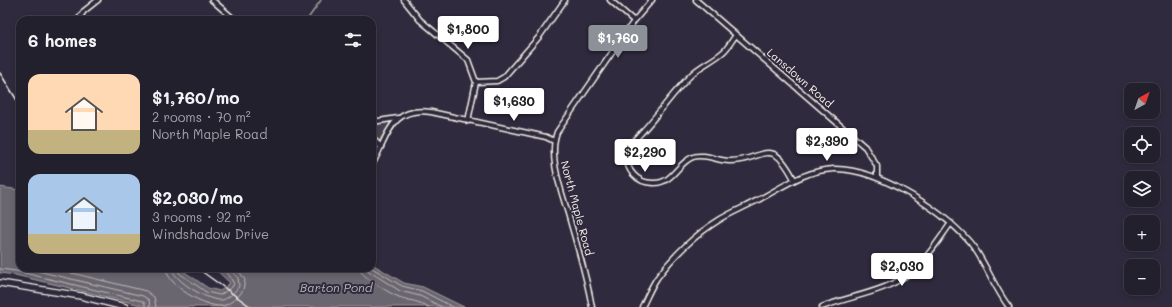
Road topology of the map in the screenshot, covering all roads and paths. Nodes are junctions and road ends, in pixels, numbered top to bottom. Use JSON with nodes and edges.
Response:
{"nodes":[{"id":1,"x":98,"y":0,"type":"edge"},
{"id":2,"x":212,"y":0,"type":"edge"},
{"id":3,"x":404,"y":0,"type":"edge"},
{"id":4,"x":566,"y":0,"type":"edge"},
{"id":5,"x":610,"y":0,"type":"edge"},
{"id":6,"x":652,"y":0,"type":"edge"},
{"id":7,"x":696,"y":0,"type":"edge"},
{"id":8,"x":81,"y":16,"type":"edge"},
{"id":9,"x":230,"y":16,"type":"edge"},
{"id":10,"x":634,"y":21,"type":"junction"},
{"id":11,"x":736,"y":35,"type":"junction"},
{"id":12,"x":476,"y":82,"type":"junction"},
{"id":13,"x":398,"y":118,"type":"junction"},
{"id":14,"x":376,"y":121,"type":"edge"},
{"id":15,"x":468,"y":121,"type":"junction"},
{"id":16,"x":554,"y":141,"type":"junction"},
{"id":17,"x":376,"y":142,"type":"edge"},
{"id":18,"x":381,"y":147,"type":"junction"},
{"id":19,"x":376,"y":157,"type":"edge"},
{"id":20,"x":877,"y":178,"type":"junction"},
{"id":21,"x":794,"y":179,"type":"junction"},
{"id":22,"x":951,"y":223,"type":"junction"},
{"id":23,"x":0,"y":283,"type":"edge"},
{"id":24,"x":124,"y":307,"type":"edge"},
{"id":25,"x":592,"y":307,"type":"edge"},
{"id":26,"x":642,"y":307,"type":"edge"},
{"id":27,"x":822,"y":307,"type":"edge"},
{"id":28,"x":1009,"y":307,"type":"edge"}],
"edges":[{"from":1,"to":8,"type":"street"},
{"from":2,"to":9,"type":"street"},
{"from":3,"to":12,"type":"street"},
{"from":4,"to":12,"type":"street"},
{"from":5,"to":10,"type":"street"},
{"from":6,"to":10,"type":"street"},
{"from":7,"to":11,"type":"street","name":"Lansdown Road"},
{"from":10,"to":16,"type":"street"},
{"from":11,"to":20,"type":"street","name":"Lansdown Road"},
{"from":11,"to":21,"type":"street"},
{"from":12,"to":15,"type":"street"},
{"from":13,"to":14,"type":"street"},
{"from":13,"to":15,"type":"street"},
{"from":13,"to":18,"type":"street"},
{"from":15,"to":16,"type":"street"},
{"from":16,"to":25,"type":"street","name":"North Maple Road"},
{"from":17,"to":18,"type":"street"},
{"from":18,"to":19,"type":"street"},
{"from":20,"to":21,"type":"street"},
{"from":20,"to":22,"type":"street"},
{"from":21,"to":26,"type":"street"},
{"from":22,"to":27,"type":"street"},
{"from":22,"to":28,"type":"street"},
{"from":23,"to":24,"type":"street"}]}
